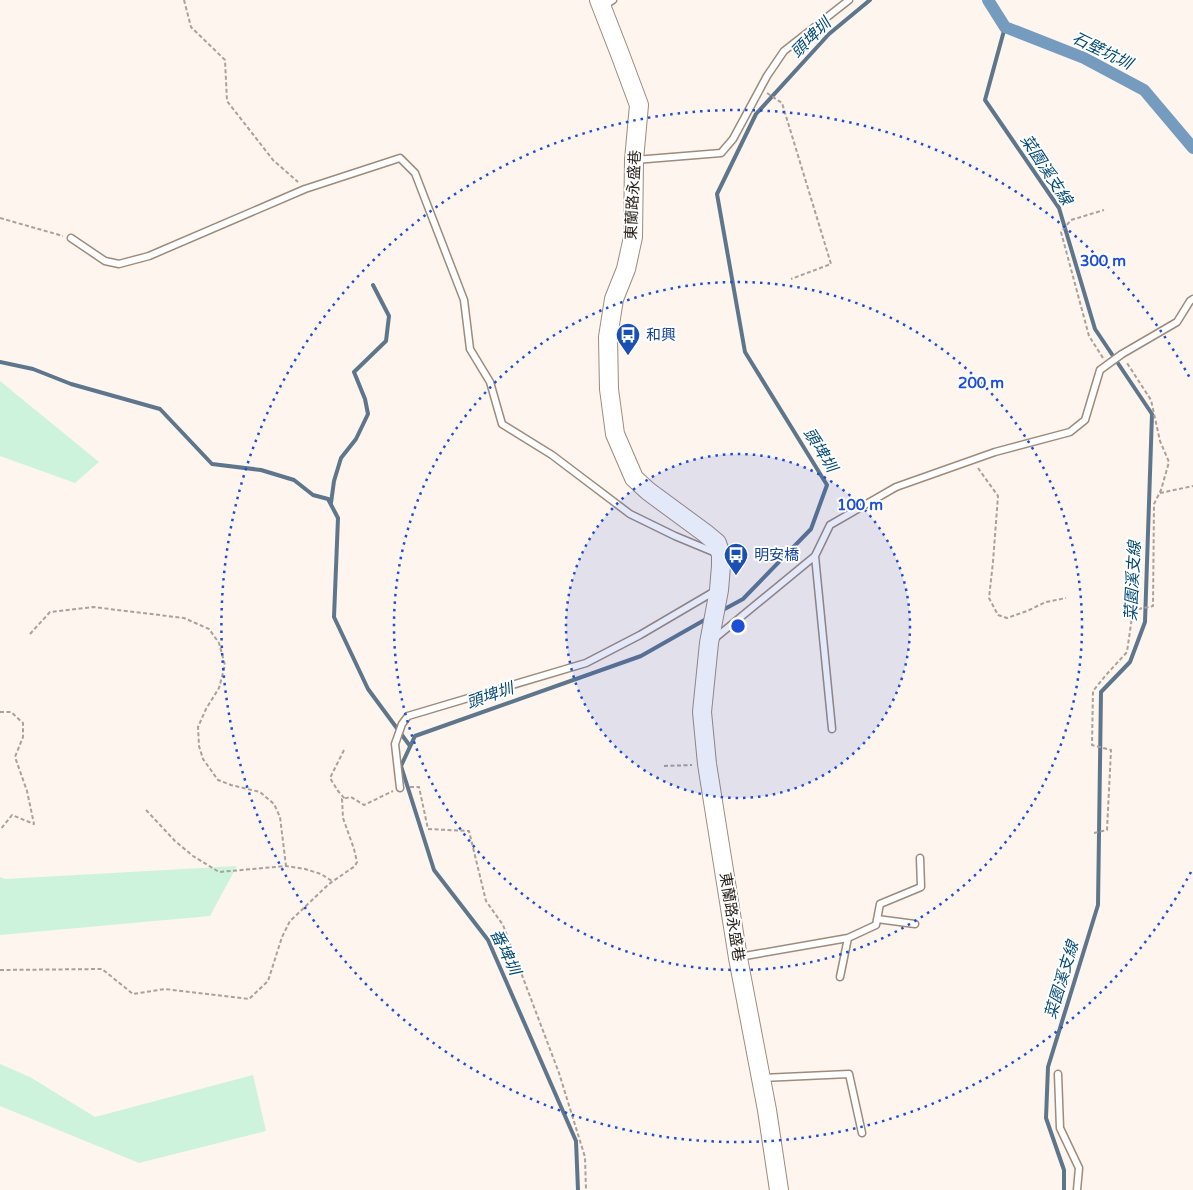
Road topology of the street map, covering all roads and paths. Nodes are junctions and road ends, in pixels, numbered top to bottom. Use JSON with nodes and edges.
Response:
{"nodes":[{"id":1,"x":184,"y":0,"type":"edge"},
{"id":2,"x":849,"y":0,"type":"edge"},
{"id":3,"x":602,"y":2,"type":"edge"},
{"id":4,"x":760,"y":89,"type":"junction"},
{"id":5,"x":634,"y":160,"type":"junction"},
{"id":6,"x":305,"y":189,"type":"junction"},
{"id":7,"x":1104,"y":210,"type":"dead end"},
{"id":8,"x":0,"y":218,"type":"edge"},
{"id":9,"x":71,"y":238,"type":"joint"},
{"id":10,"x":791,"y":280,"type":"dead end"},
{"id":11,"x":1193,"y":299,"type":"edge"},
{"id":12,"x":1122,"y":354,"type":"junction"},
{"id":13,"x":1107,"y":365,"type":"junction"},
{"id":14,"x":972,"y":460,"type":"junction"},
{"id":15,"x":1193,"y":486,"type":"edge"},
{"id":16,"x":1160,"y":493,"type":"junction"},
{"id":17,"x":721,"y":555,"type":"junction"},
{"id":18,"x":815,"y":556,"type":"junction"},
{"id":19,"x":719,"y":590,"type":"junction"},
{"id":20,"x":1066,"y":598,"type":"dead end"},
{"id":21,"x":30,"y":634,"type":"dead end"},
{"id":22,"x":709,"y":643,"type":"junction"},
{"id":23,"x":0,"y":712,"type":"edge"},
{"id":24,"x":832,"y":729,"type":"dead end"},
{"id":25,"x":344,"y":750,"type":"dead end"},
{"id":26,"x":707,"y":764,"type":"junction"},
{"id":27,"x":664,"y":766,"type":"dead end"},
{"id":28,"x":400,"y":788,"type":"junction"},
{"id":29,"x":345,"y":798,"type":"junction"},
{"id":30,"x":146,"y":810,"type":"dead end"},
{"id":31,"x":0,"y":830,"type":"edge"},
{"id":32,"x":1094,"y":833,"type":"dead end"},
{"id":33,"x":920,"y":858,"type":"dead end"},
{"id":34,"x":286,"y":866,"type":"junction"},
{"id":35,"x":332,"y":882,"type":"junction"},
{"id":36,"x":878,"y":919,"type":"junction"},
{"id":37,"x":914,"y":924,"type":"dead end"},
{"id":38,"x":848,"y":938,"type":"junction"},
{"id":39,"x":738,"y":958,"type":"junction"},
{"id":40,"x":0,"y":970,"type":"edge"},
{"id":41,"x":840,"y":977,"type":"dead end"},
{"id":42,"x":1058,"y":1074,"type":"dead end"},
{"id":43,"x":761,"y":1078,"type":"junction"},
{"id":44,"x":862,"y":1133,"type":"dead end"},
{"id":45,"x":586,"y":1190,"type":"edge"},
{"id":46,"x":779,"y":1190,"type":"edge"},
{"id":47,"x":1077,"y":1190,"type":"edge"}],
"edges":[{"from":1,"to":6,"type":"path"},
{"from":2,"to":4,"type":"lane"},
{"from":3,"to":5,"type":"street","name":"東蘭路永盛巷"},
{"from":4,"to":5,"type":"lane"},
{"from":4,"to":10,"type":"path"},
{"from":5,"to":17,"type":"street","name":"東蘭路永盛巷"},
{"from":6,"to":9,"type":"lane"},
{"from":6,"to":17,"type":"lane"},
{"from":7,"to":13,"type":"path"},
{"from":8,"to":9,"type":"path"},
{"from":11,"to":12,"type":"lane"},
{"from":12,"to":13,"type":"lane"},
{"from":12,"to":16,"type":"path"},
{"from":13,"to":14,"type":"lane"},
{"from":14,"to":18,"type":"lane"},
{"from":14,"to":20,"type":"path"},
{"from":15,"to":16,"type":"path"},
{"from":16,"to":32,"type":"path"},
{"from":17,"to":19,"type":"street"},
{"from":18,"to":22,"type":"lane"},
{"from":18,"to":24,"type":"lane"},
{"from":19,"to":22,"type":"street"},
{"from":19,"to":28,"type":"lane"},
{"from":21,"to":34,"type":"path"},
{"from":22,"to":26,"type":"street","name":"東蘭路永盛巷"},
{"from":23,"to":31,"type":"path"},
{"from":25,"to":29,"type":"path"},
{"from":26,"to":27,"type":"path"},
{"from":26,"to":39,"type":"street","name":"東蘭路永盛巷"},
{"from":28,"to":29,"type":"path"},
{"from":28,"to":45,"type":"path"},
{"from":29,"to":35,"type":"path"},
{"from":30,"to":34,"type":"path"},
{"from":33,"to":36,"type":"lane"},
{"from":34,"to":35,"type":"path"},
{"from":35,"to":40,"type":"path"},
{"from":36,"to":37,"type":"lane"},
{"from":36,"to":38,"type":"lane"},
{"from":38,"to":39,"type":"lane"},
{"from":38,"to":41,"type":"lane"},
{"from":39,"to":43,"type":"street","name":"東蘭路永盛巷"},
{"from":42,"to":47,"type":"lane"},
{"from":43,"to":44,"type":"lane"},
{"from":43,"to":46,"type":"street","name":"東蘭路永盛巷"}]}
